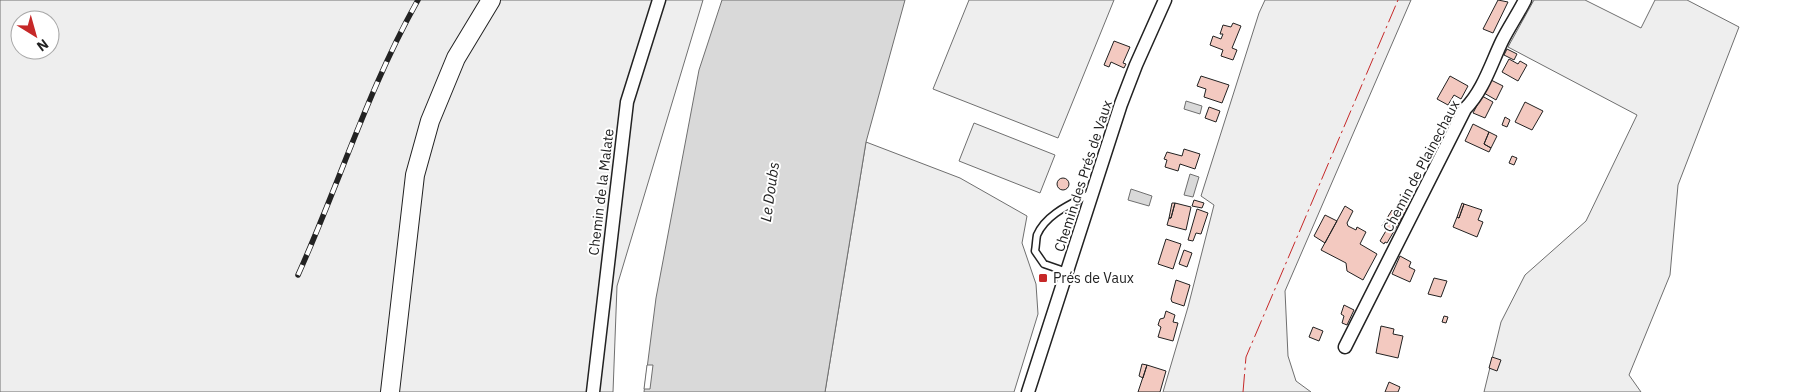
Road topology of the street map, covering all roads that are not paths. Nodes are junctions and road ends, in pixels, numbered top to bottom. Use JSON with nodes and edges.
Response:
{"nodes":[{"id":1,"x":491,"y":0,"type":"edge"},
{"id":2,"x":659,"y":0,"type":"edge"},
{"id":3,"x":1165,"y":0,"type":"edge"},
{"id":4,"x":1526,"y":0,"type":"edge"},
{"id":5,"x":1093,"y":193,"type":"junction"},
{"id":6,"x":1067,"y":272,"type":"junction"},
{"id":7,"x":1345,"y":348,"type":"dead end"},
{"id":8,"x":390,"y":392,"type":"edge"},
{"id":9,"x":593,"y":392,"type":"edge"},
{"id":10,"x":1028,"y":392,"type":"edge"}],
"edges":[{"from":1,"to":8,"type":"main road"},
{"from":2,"to":9,"type":"street","name":"Chemin de la Malate"},
{"from":3,"to":5,"type":"street","name":"Chemin des Prés de Vaux"},
{"from":4,"to":7,"type":"street","name":"Chemin de Plainechaux"},
{"from":5,"to":6,"type":"street","name":"Chemin des Prés de Vaux"},
{"from":5,"to":6,"type":"lane"},
{"from":6,"to":10,"type":"street","name":"Chemin des Prés de Vaux"}]}
